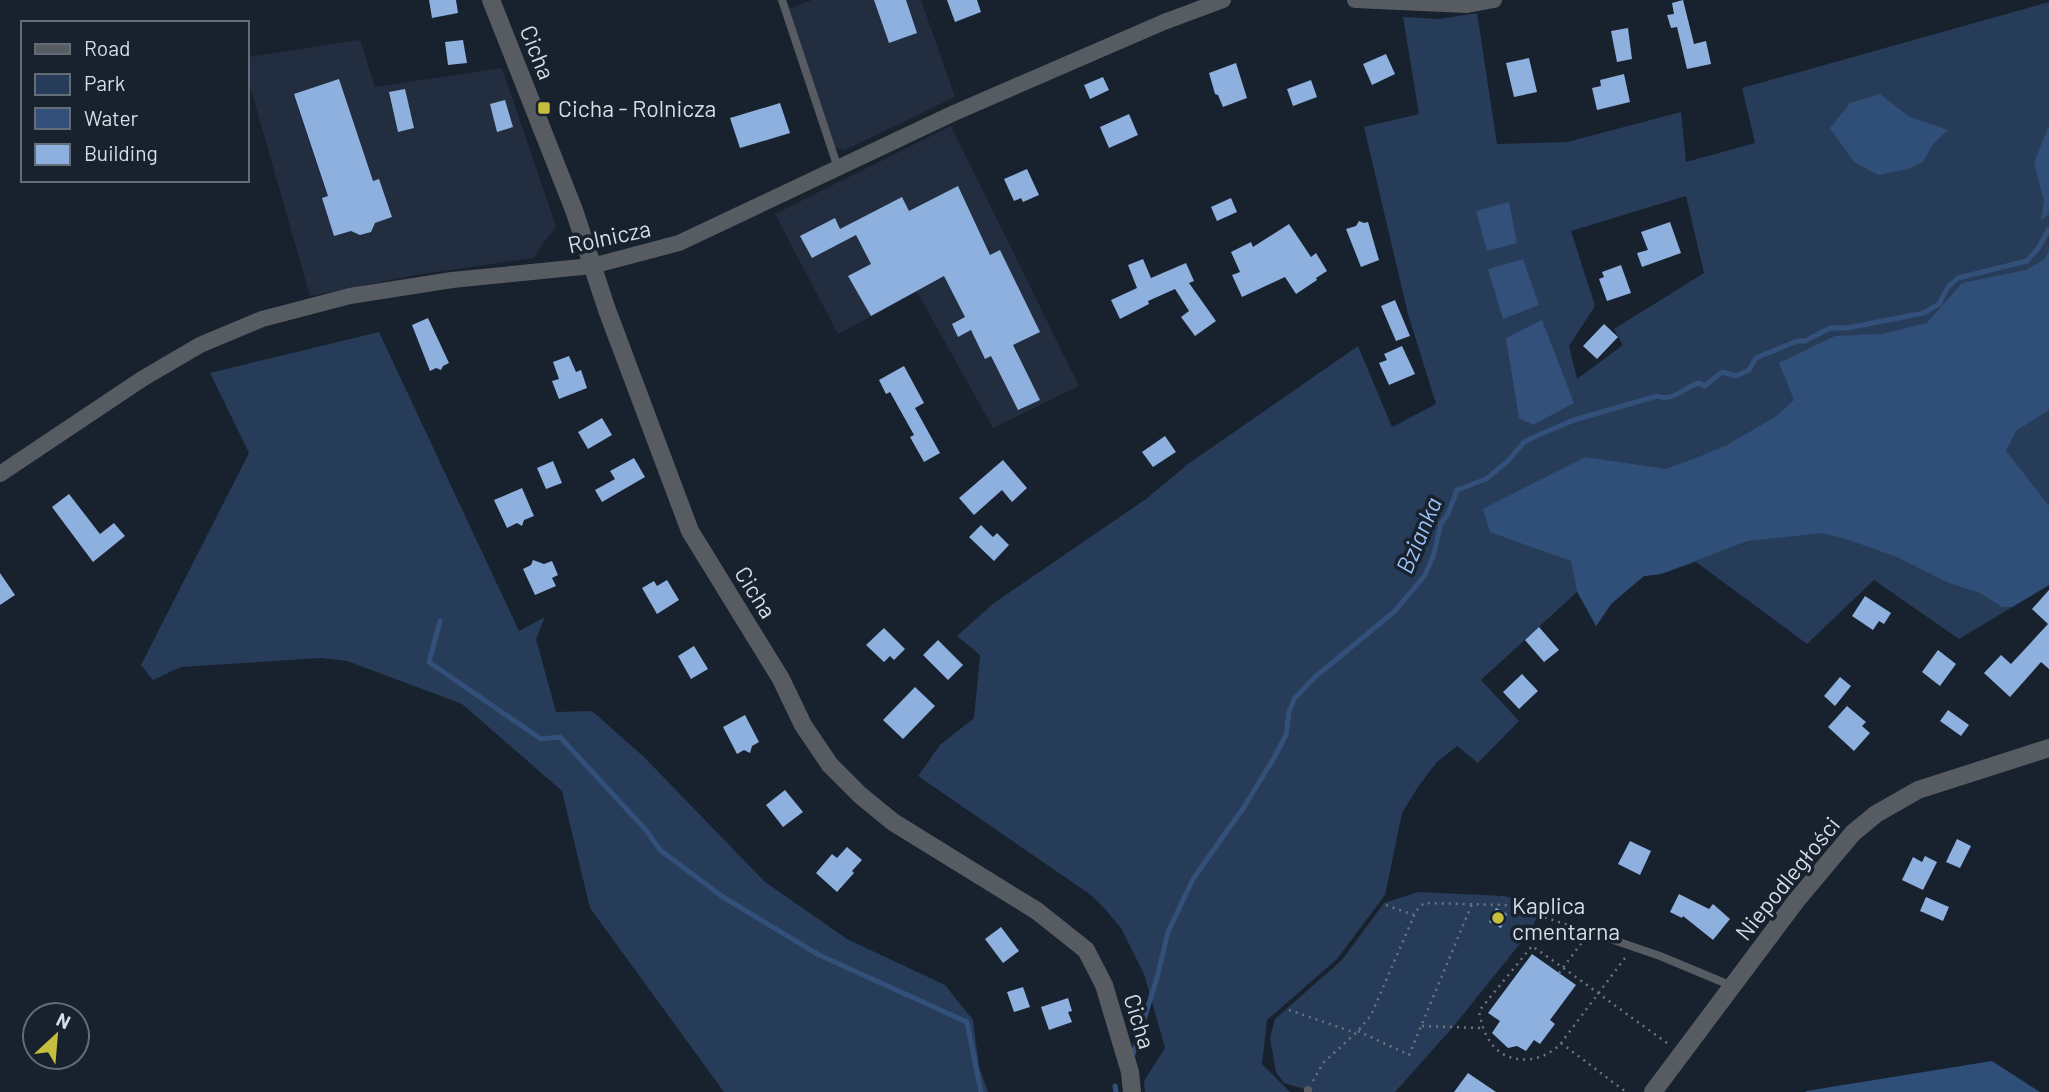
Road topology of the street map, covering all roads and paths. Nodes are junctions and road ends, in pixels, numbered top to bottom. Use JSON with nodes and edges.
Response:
{"nodes":[{"id":1,"x":491,"y":0,"type":"edge"},
{"id":2,"x":782,"y":0,"type":"edge"},
{"id":3,"x":1223,"y":0,"type":"edge"},
{"id":4,"x":1355,"y":0,"type":"edge"},
{"id":5,"x":1494,"y":0,"type":"edge"},
{"id":6,"x":838,"y":168,"type":"junction"},
{"id":7,"x":592,"y":266,"type":"junction"},
{"id":8,"x":0,"y":474,"type":"edge"},
{"id":9,"x":2049,"y":748,"type":"edge"},
{"id":10,"x":1472,"y":904,"type":"junction"},
{"id":11,"x":1386,"y":905,"type":"dead end"},
{"id":12,"x":1415,"y":915,"type":"junction"},
{"id":13,"x":1590,"y":932,"type":"junction"},
{"id":14,"x":1633,"y":946,"type":"junction"},
{"id":15,"x":1563,"y":967,"type":"junction"},
{"id":16,"x":1559,"y":973,"type":"dead end"},
{"id":17,"x":1732,"y":986,"type":"junction"},
{"id":18,"x":1599,"y":993,"type":"junction"},
{"id":19,"x":1289,"y":1010,"type":"dead end"},
{"id":20,"x":1422,"y":1026,"type":"junction"},
{"id":21,"x":1482,"y":1028,"type":"junction"},
{"id":22,"x":1357,"y":1032,"type":"junction"},
{"id":23,"x":1561,"y":1043,"type":"junction"},
{"id":24,"x":1670,"y":1045,"type":"dead end"},
{"id":25,"x":1308,"y":1091,"type":"edge"},
{"id":26,"x":1132,"y":1092,"type":"edge"},
{"id":27,"x":1626,"y":1092,"type":"edge"},
{"id":28,"x":1653,"y":1092,"type":"edge"}],
"edges":[{"from":1,"to":7,"type":"street","name":"Cicha"},
{"from":2,"to":6,"type":"lane"},
{"from":3,"to":6,"type":"street","name":"Rolnicza"},
{"from":4,"to":5,"type":"street"},
{"from":6,"to":7,"type":"street","name":"Rolnicza"},
{"from":7,"to":8,"type":"street","name":"Rolnicza"},
{"from":7,"to":26,"type":"street","name":"Cicha"},
{"from":9,"to":17,"type":"street","name":"Niepodległości"},
{"from":10,"to":12,"type":"path"},
{"from":10,"to":13,"type":"path"},
{"from":10,"to":20,"type":"path"},
{"from":11,"to":12,"type":"path"},
{"from":12,"to":22,"type":"path"},
{"from":13,"to":14,"type":"lane"},
{"from":13,"to":15,"type":"path"},
{"from":14,"to":17,"type":"lane"},
{"from":14,"to":18,"type":"path"},
{"from":15,"to":16,"type":"path"},
{"from":15,"to":18,"type":"path"},
{"from":15,"to":21,"type":"path"},
{"from":17,"to":28,"type":"street","name":"Niepodległości"},
{"from":18,"to":23,"type":"path"},
{"from":18,"to":24,"type":"path"},
{"from":19,"to":22,"type":"path"},
{"from":20,"to":21,"type":"path"},
{"from":20,"to":22,"type":"path"},
{"from":21,"to":23,"type":"path"},
{"from":22,"to":25,"type":"path"},
{"from":23,"to":27,"type":"path"}]}
